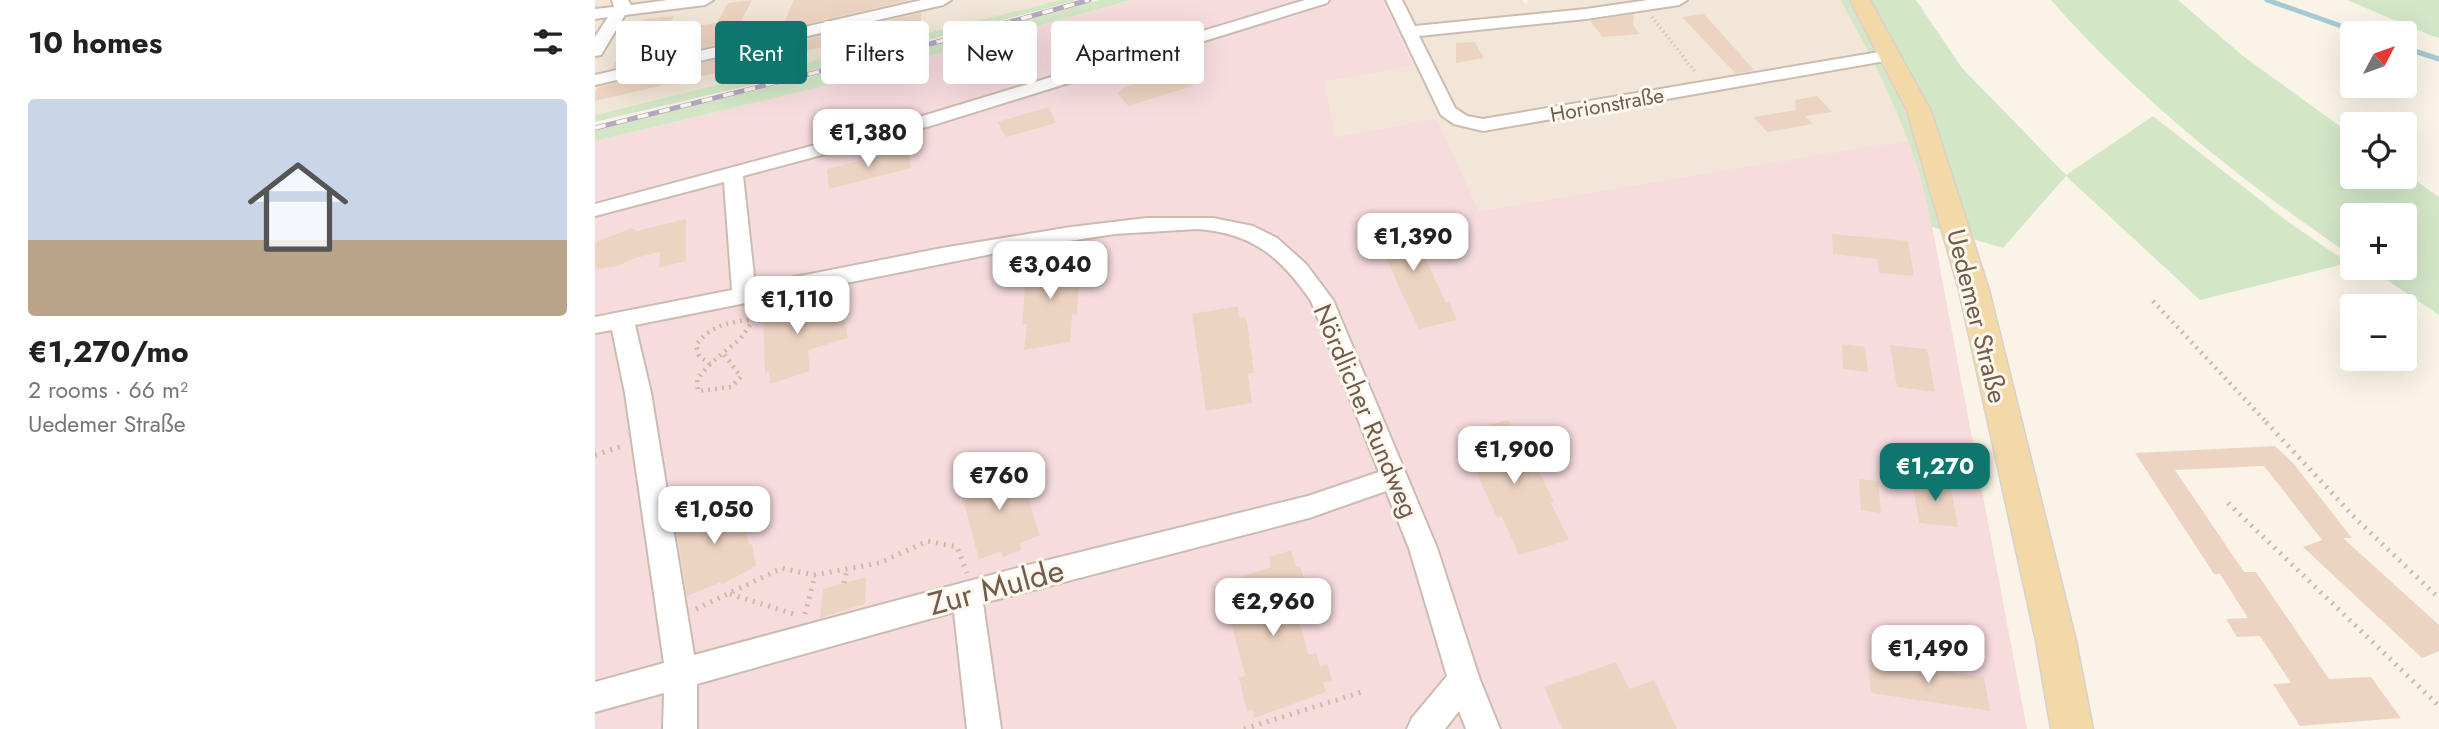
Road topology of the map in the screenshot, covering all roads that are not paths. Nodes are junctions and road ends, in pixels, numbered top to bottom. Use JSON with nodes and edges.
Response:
{"nodes":[{"id":1,"x":705,"y":0,"type":"edge"},
{"id":2,"x":943,"y":0,"type":"edge"},
{"id":3,"x":1321,"y":0,"type":"edge"},
{"id":4,"x":1394,"y":0,"type":"edge"},
{"id":5,"x":1679,"y":0,"type":"edge"},
{"id":6,"x":1860,"y":0,"type":"edge"},
{"id":7,"x":1640,"y":3,"type":"edge"},
{"id":8,"x":620,"y":5,"type":"edge"},
{"id":9,"x":595,"y":14,"type":"edge"},
{"id":10,"x":1409,"y":32,"type":"junction"},
{"id":11,"x":595,"y":51,"type":"edge"},
{"id":12,"x":1891,"y":55,"type":"junction"},
{"id":13,"x":595,"y":80,"type":"edge"},
{"id":14,"x":733,"y":173,"type":"junction"},
{"id":15,"x":595,"y":210,"type":"edge"},
{"id":16,"x":749,"y":292,"type":"junction"},
{"id":17,"x":608,"y":323,"type":"edge"},
{"id":18,"x":1396,"y":477,"type":"junction"},
{"id":19,"x":967,"y":595,"type":"junction"},
{"id":20,"x":681,"y":672,"type":"junction"},
{"id":21,"x":1464,"y":680,"type":"junction"},
{"id":22,"x":595,"y":697,"type":"edge"},
{"id":23,"x":680,"y":729,"type":"edge"},
{"id":24,"x":984,"y":729,"type":"edge"},
{"id":25,"x":1424,"y":729,"type":"edge"},
{"id":26,"x":1483,"y":729,"type":"edge"},
{"id":27,"x":2072,"y":729,"type":"edge"}],
"edges":[{"from":1,"to":8,"type":"street"},
{"from":2,"to":13,"type":"street"},
{"from":3,"to":14,"type":"street"},
{"from":4,"to":10,"type":"street","name":"Horionstraße"},
{"from":5,"to":7,"type":"street"},
{"from":6,"to":12,"type":"main road","name":"Uedemer Straße"},
{"from":7,"to":10,"type":"street"},
{"from":8,"to":9,"type":"street"},
{"from":8,"to":11,"type":"street"},
{"from":10,"to":12,"type":"street","name":"Horionstraße"},
{"from":12,"to":27,"type":"main road","name":"Uedemer Straße"},
{"from":14,"to":15,"type":"street"},
{"from":14,"to":16,"type":"street"},
{"from":16,"to":17,"type":"street","name":"Nördlicher Rundweg"},
{"from":16,"to":18,"type":"street","name":"Nördlicher Rundweg"},
{"from":17,"to":20,"type":"street"},
{"from":18,"to":19,"type":"street","name":"Zur Mulde"},
{"from":18,"to":21,"type":"street","name":"Nördlicher Rundweg"},
{"from":19,"to":20,"type":"street","name":"Zur Mulde"},
{"from":19,"to":24,"type":"street"},
{"from":20,"to":22,"type":"street","name":"Zur Mulde"},
{"from":20,"to":23,"type":"street"},
{"from":21,"to":25,"type":"street"},
{"from":21,"to":26,"type":"street","name":"Nördlicher Rundweg"}]}
